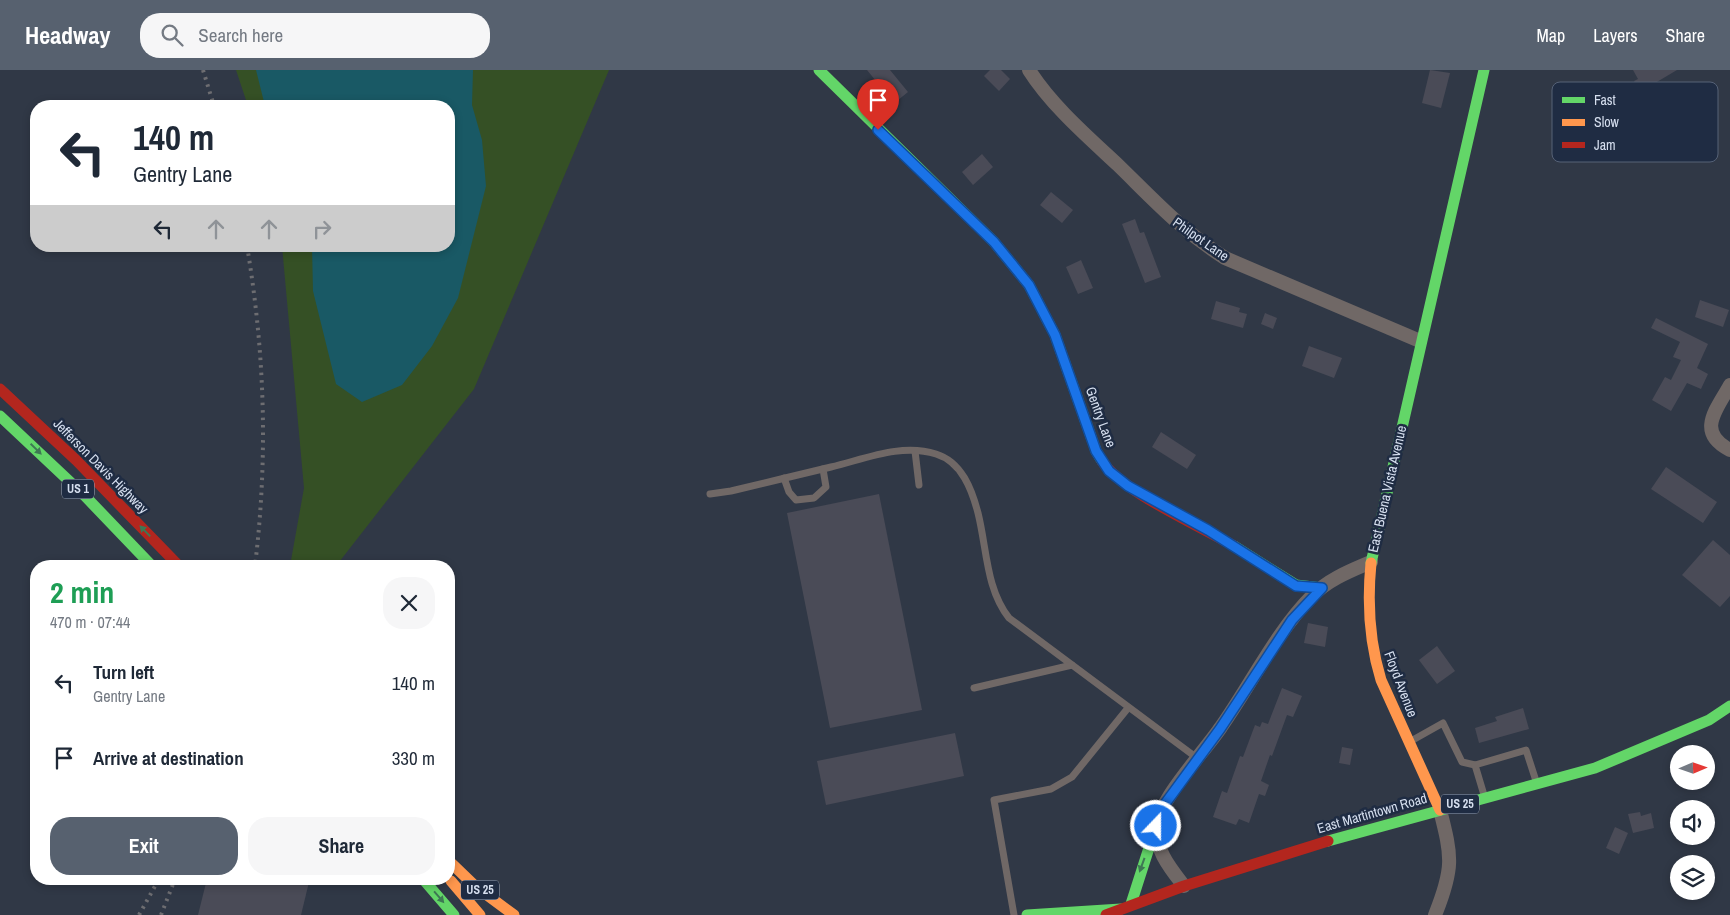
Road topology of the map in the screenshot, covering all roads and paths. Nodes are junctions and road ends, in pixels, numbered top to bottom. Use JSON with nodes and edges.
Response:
{"nodes":[{"id":1,"x":819,"y":70,"type":"edge"},
{"id":2,"x":1029,"y":70,"type":"edge"},
{"id":3,"x":1484,"y":70,"type":"edge"},
{"id":4,"x":1420,"y":341,"type":"junction"},
{"id":5,"x":1730,"y":385,"type":"edge"},
{"id":6,"x":0,"y":389,"type":"edge"},
{"id":7,"x":0,"y":416,"type":"edge"},
{"id":8,"x":1730,"y":450,"type":"edge"},
{"id":9,"x":915,"y":451,"type":"junction"},
{"id":10,"x":823,"y":469,"type":"junction"},
{"id":11,"x":784,"y":478,"type":"junction"},
{"id":12,"x":919,"y":485,"type":"dead end"},
{"id":13,"x":710,"y":494,"type":"dead end"},
{"id":14,"x":146,"y":560,"type":"edge"},
{"id":15,"x":173,"y":560,"type":"edge"},
{"id":16,"x":1371,"y":562,"type":"junction"},
{"id":17,"x":1322,"y":588,"type":"junction"},
{"id":18,"x":1072,"y":665,"type":"junction"},
{"id":19,"x":974,"y":688,"type":"dead end"},
{"id":20,"x":1730,"y":706,"type":"edge"},
{"id":21,"x":1128,"y":708,"type":"junction"},
{"id":22,"x":1408,"y":742,"type":"junction"},
{"id":23,"x":1197,"y":758,"type":"junction"},
{"id":24,"x":1476,"y":765,"type":"junction"},
{"id":25,"x":1537,"y":784,"type":"junction"},
{"id":26,"x":1485,"y":798,"type":"junction"},
{"id":27,"x":1440,"y":810,"type":"junction"},
{"id":28,"x":1156,"y":826,"type":"junction"},
{"id":29,"x":455,"y":867,"type":"edge"},
{"id":30,"x":428,"y":885,"type":"edge"},
{"id":31,"x":455,"y":885,"type":"edge"},
{"id":32,"x":1184,"y":886,"type":"junction"},
{"id":33,"x":1126,"y":906,"type":"junction"},
{"id":34,"x":454,"y":915,"type":"edge"},
{"id":35,"x":480,"y":915,"type":"edge"},
{"id":36,"x":514,"y":915,"type":"edge"},
{"id":37,"x":1014,"y":915,"type":"edge"},
{"id":38,"x":1027,"y":915,"type":"edge"},
{"id":39,"x":1105,"y":915,"type":"edge"},
{"id":40,"x":1435,"y":915,"type":"edge"}],
"edges":[{"from":1,"to":17,"type":"main road","name":"Gentry Lane"},
{"from":2,"to":4,"type":"street","name":"Philpot Lane"},
{"from":3,"to":4,"type":"main road","name":"East Buena Vista Avenue"},
{"from":4,"to":16,"type":"main road","name":"East Buena Vista Avenue"},
{"from":5,"to":8,"type":"street"},
{"from":15,"to":6,"type":"main road","name":"Jefferson Davis Highway","number":"US 1","one_way":true},
{"from":7,"to":14,"type":"main road","number":"US 1","one_way":true},
{"from":9,"to":10,"type":"lane"},
{"from":9,"to":12,"type":"lane"},
{"from":9,"to":18,"type":"lane"},
{"from":10,"to":11,"type":"lane"},
{"from":10,"to":11,"type":"lane"},
{"from":11,"to":13,"type":"lane"},
{"from":16,"to":17,"type":"street","name":"East Buena Vista Avenue"},
{"from":16,"to":22,"type":"main road","name":"Floyd Avenue"},
{"from":17,"to":23,"type":"street","name":"East Buena Vista Avenue"},
{"from":18,"to":19,"type":"lane"},
{"from":18,"to":21,"type":"lane"},
{"from":20,"to":25,"type":"main road","name":"East Martintown Road","number":"US 25"},
{"from":21,"to":23,"type":"lane"},
{"from":21,"to":37,"type":"lane"},
{"from":22,"to":24,"type":"lane"},
{"from":22,"to":27,"type":"main road","name":"Floyd Avenue"},
{"from":23,"to":28,"type":"street","name":"East Buena Vista Avenue"},
{"from":24,"to":25,"type":"lane"},
{"from":24,"to":26,"type":"lane"},
{"from":25,"to":26,"type":"main road","name":"East Martintown Road","number":"US 25"},
{"from":26,"to":27,"type":"main road","name":"East Martintown Road","number":"US 25"},
{"from":27,"to":32,"type":"main road","name":"East Martintown Road","number":"US 25"},
{"from":27,"to":40,"type":"street"},
{"from":28,"to":32,"type":"street"},
{"from":28,"to":33,"type":"main road","one_way":true},
{"from":29,"to":36,"type":"main road","number":"US 25"},
{"from":30,"to":34,"type":"main road","one_way":true},
{"from":31,"to":35,"type":"main road"},
{"from":32,"to":33,"type":"main road","name":"East Martintown Road","number":"US 25"},
{"from":33,"to":38,"type":"main road","number":"US 25"},
{"from":33,"to":39,"type":"main road","name":"East Martintown Road","number":"US 25"}]}
